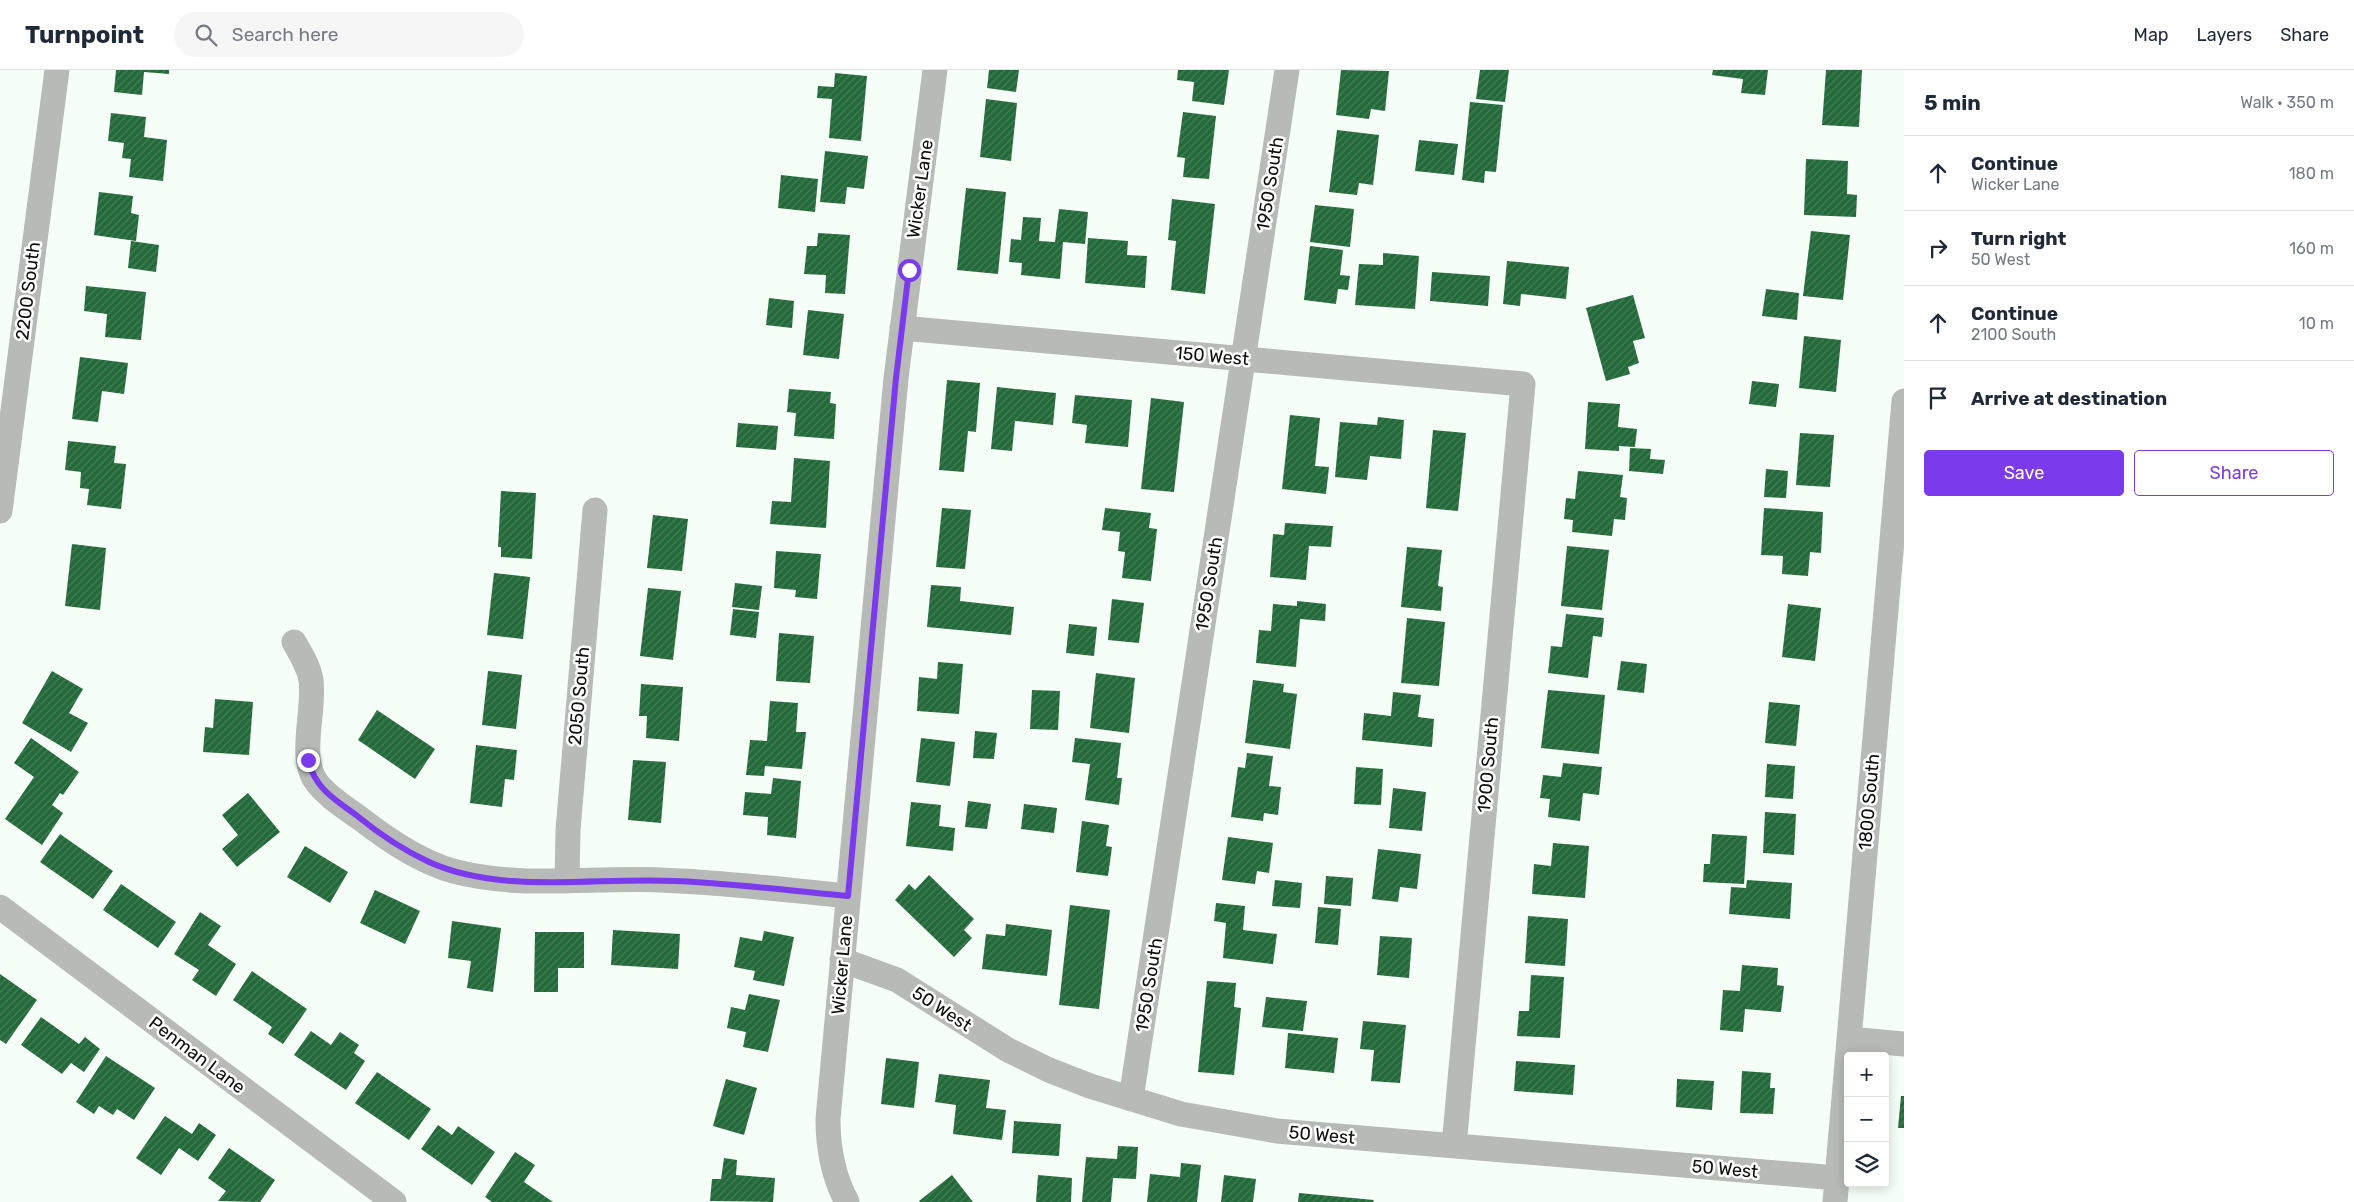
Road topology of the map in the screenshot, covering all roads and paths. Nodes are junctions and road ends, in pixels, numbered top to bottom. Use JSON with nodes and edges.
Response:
{"nodes":[{"id":1,"x":57,"y":70,"type":"edge"},
{"id":2,"x":935,"y":70,"type":"edge"},
{"id":3,"x":1287,"y":70,"type":"edge"},
{"id":4,"x":902,"y":328,"type":"junction"},
{"id":5,"x":1243,"y":359,"type":"junction"},
{"id":6,"x":1523,"y":384,"type":"joint"},
{"id":7,"x":1904,"y":402,"type":"edge"},
{"id":8,"x":595,"y":510,"type":"dead end"},
{"id":9,"x":0,"y":511,"type":"edge"},
{"id":10,"x":294,"y":642,"type":"dead end"},
{"id":11,"x":567,"y":881,"type":"junction"},
{"id":12,"x":848,"y":896,"type":"junction"},
{"id":13,"x":0,"y":907,"type":"edge"},
{"id":14,"x":842,"y":960,"type":"junction"},
{"id":15,"x":1849,"y":1039,"type":"junction"},
{"id":16,"x":1904,"y":1044,"type":"edge"},
{"id":17,"x":1132,"y":1098,"type":"junction"},
{"id":18,"x":1454,"y":1146,"type":"junction"},
{"id":19,"x":1836,"y":1190,"type":"edge"},
{"id":20,"x":394,"y":1202,"type":"edge"},
{"id":21,"x":847,"y":1202,"type":"edge"}],
"edges":[{"from":1,"to":9,"type":"street","name":"2200 South"},
{"from":2,"to":4,"type":"street","name":"Wicker Lane"},
{"from":3,"to":5,"type":"street","name":"1950 South"},
{"from":4,"to":5,"type":"street","name":"150 West"},
{"from":4,"to":12,"type":"street","name":"Wicker Lane"},
{"from":5,"to":6,"type":"street","name":"150 West"},
{"from":5,"to":17,"type":"street","name":"1950 South"},
{"from":6,"to":18,"type":"street","name":"1900 South"},
{"from":7,"to":15,"type":"street","name":"1800 South"},
{"from":8,"to":11,"type":"street","name":"2050 South"},
{"from":10,"to":11,"type":"street"},
{"from":11,"to":12,"type":"street"},
{"from":12,"to":14,"type":"street","name":"Wicker Lane"},
{"from":13,"to":20,"type":"street","name":"Penman Lane"},
{"from":14,"to":17,"type":"street","name":"50 West"},
{"from":14,"to":21,"type":"street","name":"Wicker Lane"},
{"from":15,"to":16,"type":"street"},
{"from":15,"to":19,"type":"street","name":"1800 South"},
{"from":17,"to":18,"type":"street","name":"50 West"},
{"from":18,"to":19,"type":"street","name":"50 West"}]}
